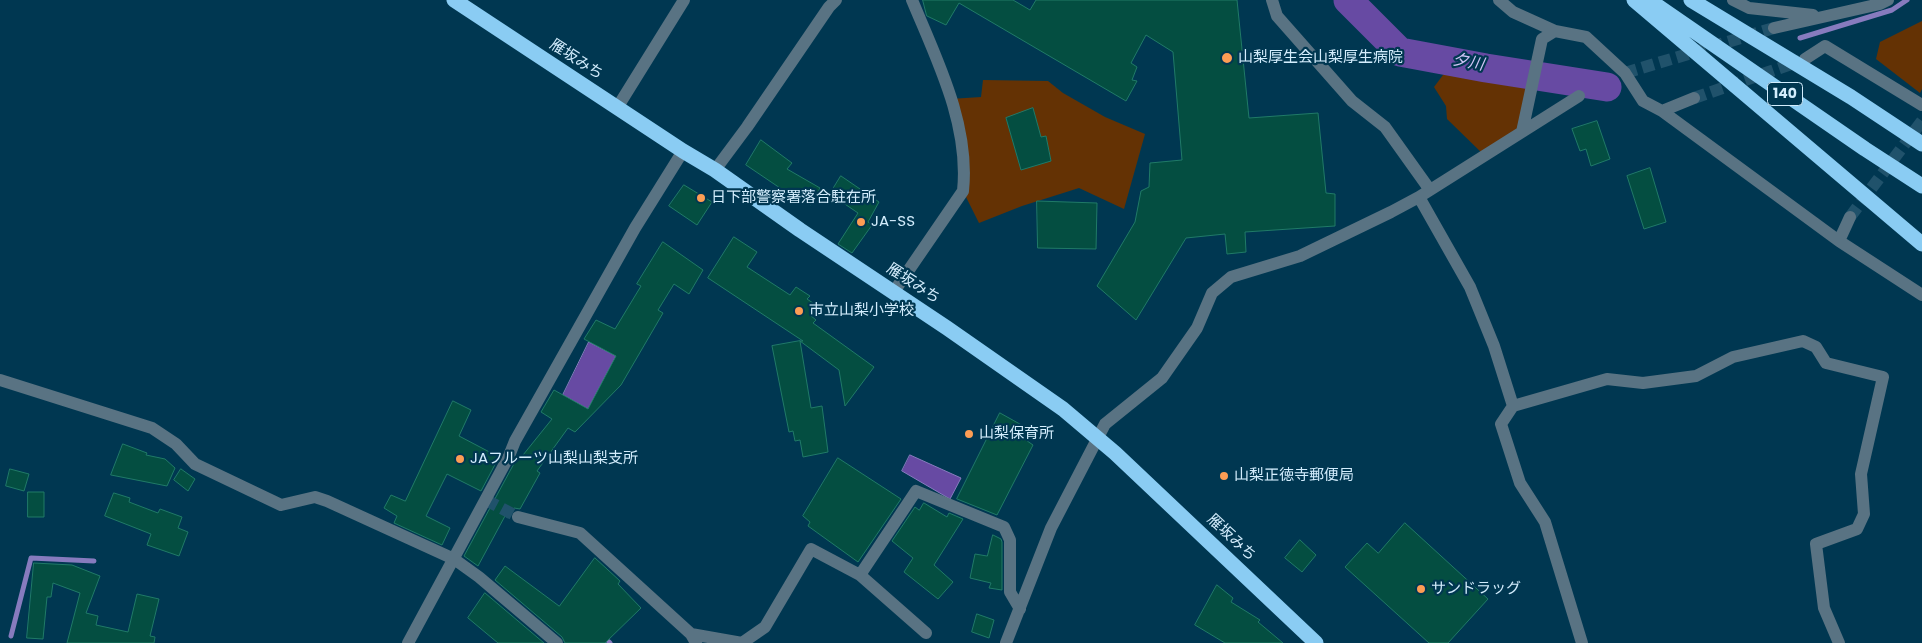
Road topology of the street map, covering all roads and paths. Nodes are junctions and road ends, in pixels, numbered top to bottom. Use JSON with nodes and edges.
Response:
{"nodes":[{"id":1,"x":454,"y":0,"type":"edge"},
{"id":2,"x":684,"y":0,"type":"edge"},
{"id":3,"x":836,"y":0,"type":"edge"},
{"id":4,"x":912,"y":0,"type":"edge"},
{"id":5,"x":1272,"y":0,"type":"edge"},
{"id":6,"x":1499,"y":0,"type":"edge"},
{"id":7,"x":1634,"y":0,"type":"edge"},
{"id":8,"x":1649,"y":0,"type":"edge"},
{"id":9,"x":1691,"y":0,"type":"edge"},
{"id":10,"x":1733,"y":0,"type":"edge"},
{"id":11,"x":1888,"y":0,"type":"edge"},
{"id":12,"x":1822,"y":16,"type":"junction"},
{"id":13,"x":1774,"y":28,"type":"tunnel mouth"},
{"id":14,"x":1555,"y":31,"type":"junction"},
{"id":15,"x":1805,"y":59,"type":"tunnel mouth"},
{"id":16,"x":1579,"y":96,"type":"dead end"},
{"id":17,"x":1694,"y":98,"type":"tunnel mouth"},
{"id":18,"x":1922,"y":105,"type":"edge"},
{"id":19,"x":617,"y":108,"type":"junction"},
{"id":20,"x":1662,"y":111,"type":"junction"},
{"id":21,"x":1522,"y":132,"type":"junction"},
{"id":22,"x":1922,"y":144,"type":"edge"},
{"id":23,"x":683,"y":151,"type":"junction"},
{"id":24,"x":715,"y":170,"type":"junction"},
{"id":25,"x":1922,"y":186,"type":"edge"},
{"id":26,"x":1425,"y":193,"type":"junction"},
{"id":27,"x":1850,"y":217,"type":"tunnel mouth"},
{"id":28,"x":1839,"y":241,"type":"junction"},
{"id":29,"x":1922,"y":244,"type":"edge"},
{"id":30,"x":894,"y":293,"type":"junction"},
{"id":31,"x":1922,"y":294,"type":"edge"},
{"id":32,"x":0,"y":380,"type":"edge"},
{"id":33,"x":1513,"y":406,"type":"junction"},
{"id":34,"x":1097,"y":438,"type":"junction"},
{"id":35,"x":518,"y":517,"type":"tunnel mouth"},
{"id":36,"x":454,"y":559,"type":"junction"},
{"id":37,"x":860,"y":575,"type":"junction"},
{"id":38,"x":1020,"y":609,"type":"junction"},
{"id":39,"x":926,"y":632,"type":"dead end"},
{"id":40,"x":693,"y":639,"type":"edge"},
{"id":41,"x":408,"y":643,"type":"edge"},
{"id":42,"x":557,"y":643,"type":"edge"},
{"id":43,"x":1006,"y":643,"type":"edge"},
{"id":44,"x":1316,"y":643,"type":"edge"},
{"id":45,"x":1582,"y":643,"type":"edge"},
{"id":46,"x":1839,"y":643,"type":"edge"}],
"edges":[{"from":1,"to":19,"type":"highway","name":"雁坂みち"},
{"from":2,"to":19,"type":"street"},
{"from":3,"to":24,"type":"street"},
{"from":4,"to":30,"type":"street"},
{"from":5,"to":26,"type":"street"},
{"from":6,"to":14,"type":"street"},
{"from":7,"to":29,"type":"highway"},
{"from":8,"to":25,"type":"highway","number":"140"},
{"from":9,"to":22,"type":"highway"},
{"from":10,"to":12,"type":"street"},
{"from":11,"to":12,"type":"street"},
{"from":12,"to":13,"type":"street"},
{"from":14,"to":20,"type":"street"},
{"from":14,"to":21,"type":"street"},
{"from":15,"to":18,"type":"street"},
{"from":16,"to":21,"type":"street"},
{"from":17,"to":20,"type":"street"},
{"from":19,"to":23,"type":"highway","name":"雁坂みち"},
{"from":20,"to":28,"type":"street"},
{"from":21,"to":26,"type":"street"},
{"from":23,"to":24,"type":"highway","name":"雁坂みち"},
{"from":23,"to":36,"type":"street"},
{"from":24,"to":30,"type":"highway","name":"雁坂みち"},
{"from":26,"to":33,"type":"street"},
{"from":26,"to":34,"type":"street"},
{"from":27,"to":28,"type":"street"},
{"from":28,"to":31,"type":"street"},
{"from":30,"to":34,"type":"highway","name":"雁坂みち"},
{"from":32,"to":36,"type":"street"},
{"from":33,"to":45,"type":"street"},
{"from":33,"to":46,"type":"street"},
{"from":34,"to":38,"type":"street"},
{"from":34,"to":44,"type":"highway","name":"雁坂みち"},
{"from":35,"to":40,"type":"street"},
{"from":36,"to":41,"type":"street"},
{"from":36,"to":42,"type":"street"},
{"from":37,"to":38,"type":"street"},
{"from":37,"to":39,"type":"street"},
{"from":37,"to":40,"type":"street"},
{"from":38,"to":43,"type":"street"}]}
